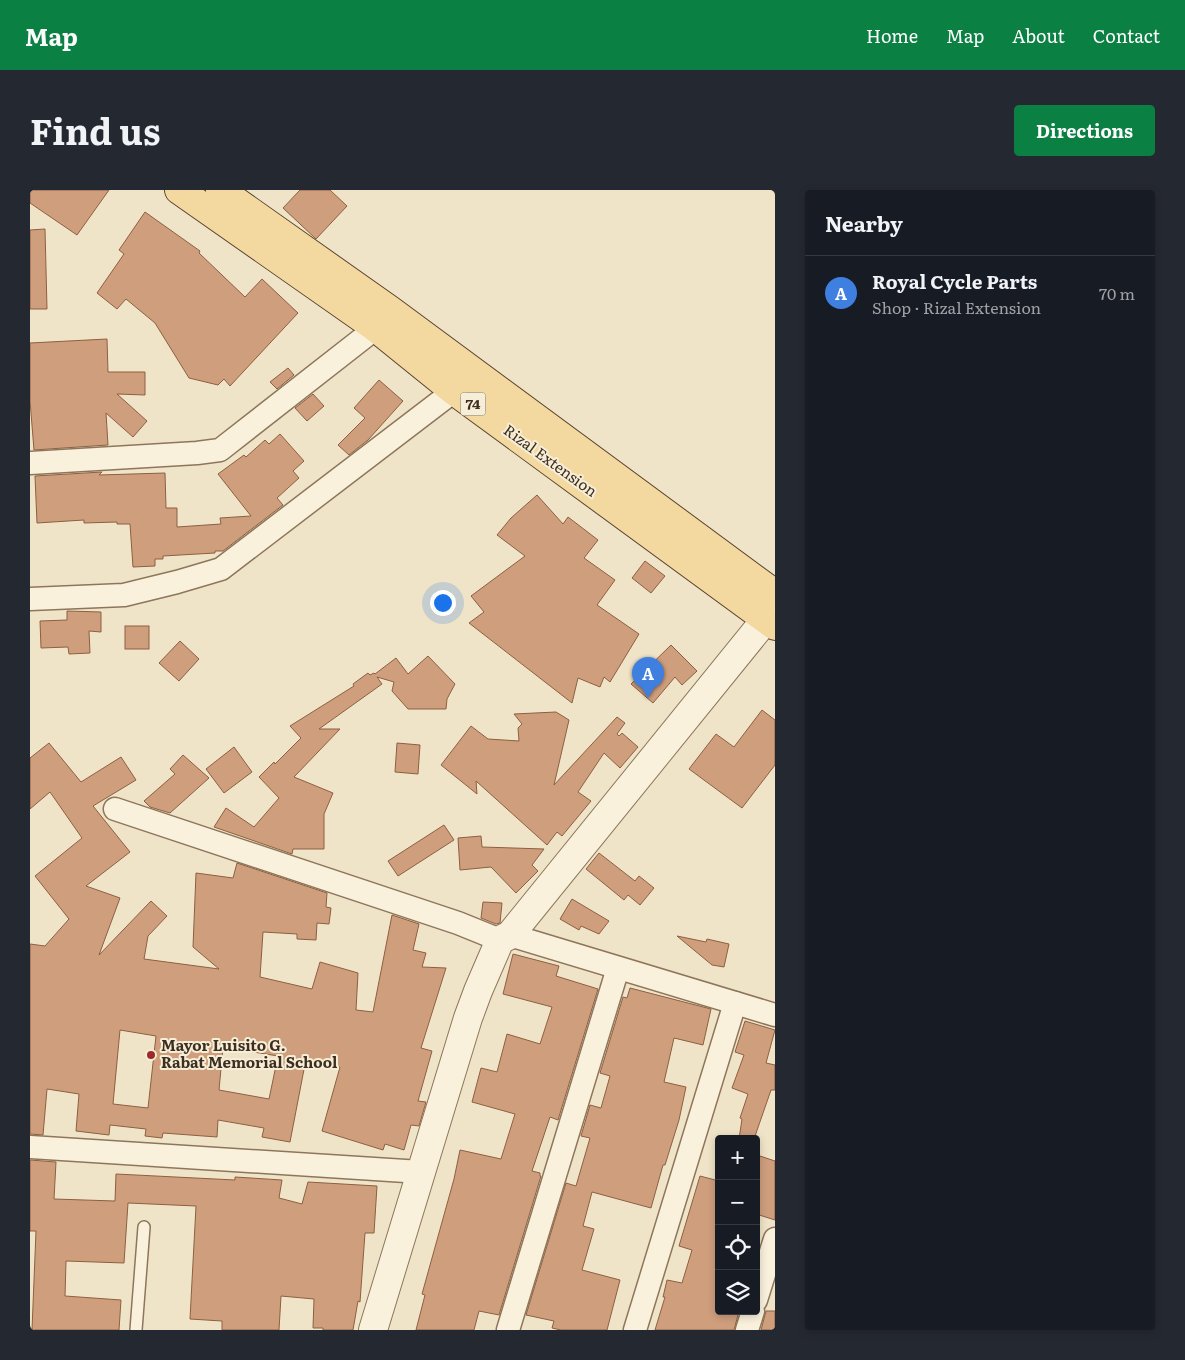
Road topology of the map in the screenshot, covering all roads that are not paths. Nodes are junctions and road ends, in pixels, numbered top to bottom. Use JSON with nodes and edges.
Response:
{"nodes":[{"id":1,"x":180,"y":190,"type":"edge"},
{"id":2,"x":220,"y":190,"type":"edge"},
{"id":3,"x":376,"y":328,"type":"junction"},
{"id":4,"x":454,"y":391,"type":"junction"},
{"id":5,"x":30,"y":463,"type":"edge"},
{"id":6,"x":775,"y":594,"type":"edge"},
{"id":7,"x":30,"y":599,"type":"edge"},
{"id":8,"x":772,"y":618,"type":"edge"},
{"id":9,"x":115,"y":809,"type":"dead end"},
{"id":10,"x":505,"y":938,"type":"junction"},
{"id":11,"x":618,"y":968,"type":"junction"},
{"id":12,"x":735,"y":1003,"type":"junction"},
{"id":13,"x":775,"y":1015,"type":"edge"},
{"id":14,"x":30,"y":1147,"type":"edge"},
{"id":15,"x":421,"y":1172,"type":"junction"},
{"id":16,"x":144,"y":1227,"type":"dead end"},
{"id":17,"x":775,"y":1239,"type":"edge"},
{"id":18,"x":760,"y":1287,"type":"edge"},
{"id":19,"x":752,"y":1315,"type":"edge"},
{"id":20,"x":136,"y":1330,"type":"edge"},
{"id":21,"x":374,"y":1330,"type":"edge"},
{"id":22,"x":508,"y":1330,"type":"edge"},
{"id":23,"x":635,"y":1330,"type":"edge"},
{"id":24,"x":747,"y":1330,"type":"edge"}],
"edges":[{"from":1,"to":3,"type":"main road","name":"Rizal Extension","number":"74"},
{"from":2,"to":6,"type":"main road","name":"Rizal Extension","number":"74"},
{"from":3,"to":4,"type":"main road","name":"Rizal Extension","number":"74"},
{"from":3,"to":5,"type":"street"},
{"from":4,"to":7,"type":"street"},
{"from":4,"to":8,"type":"main road","name":"Rizal Extension","number":"74"},
{"from":8,"to":10,"type":"street"},
{"from":9,"to":10,"type":"street"},
{"from":10,"to":11,"type":"street"},
{"from":10,"to":15,"type":"street"},
{"from":11,"to":12,"type":"street"},
{"from":11,"to":22,"type":"street"},
{"from":12,"to":13,"type":"street"},
{"from":12,"to":23,"type":"street"},
{"from":14,"to":15,"type":"street"},
{"from":15,"to":21,"type":"street"},
{"from":16,"to":20,"type":"lane"},
{"from":17,"to":18,"type":"street"},
{"from":19,"to":24,"type":"street"}]}
